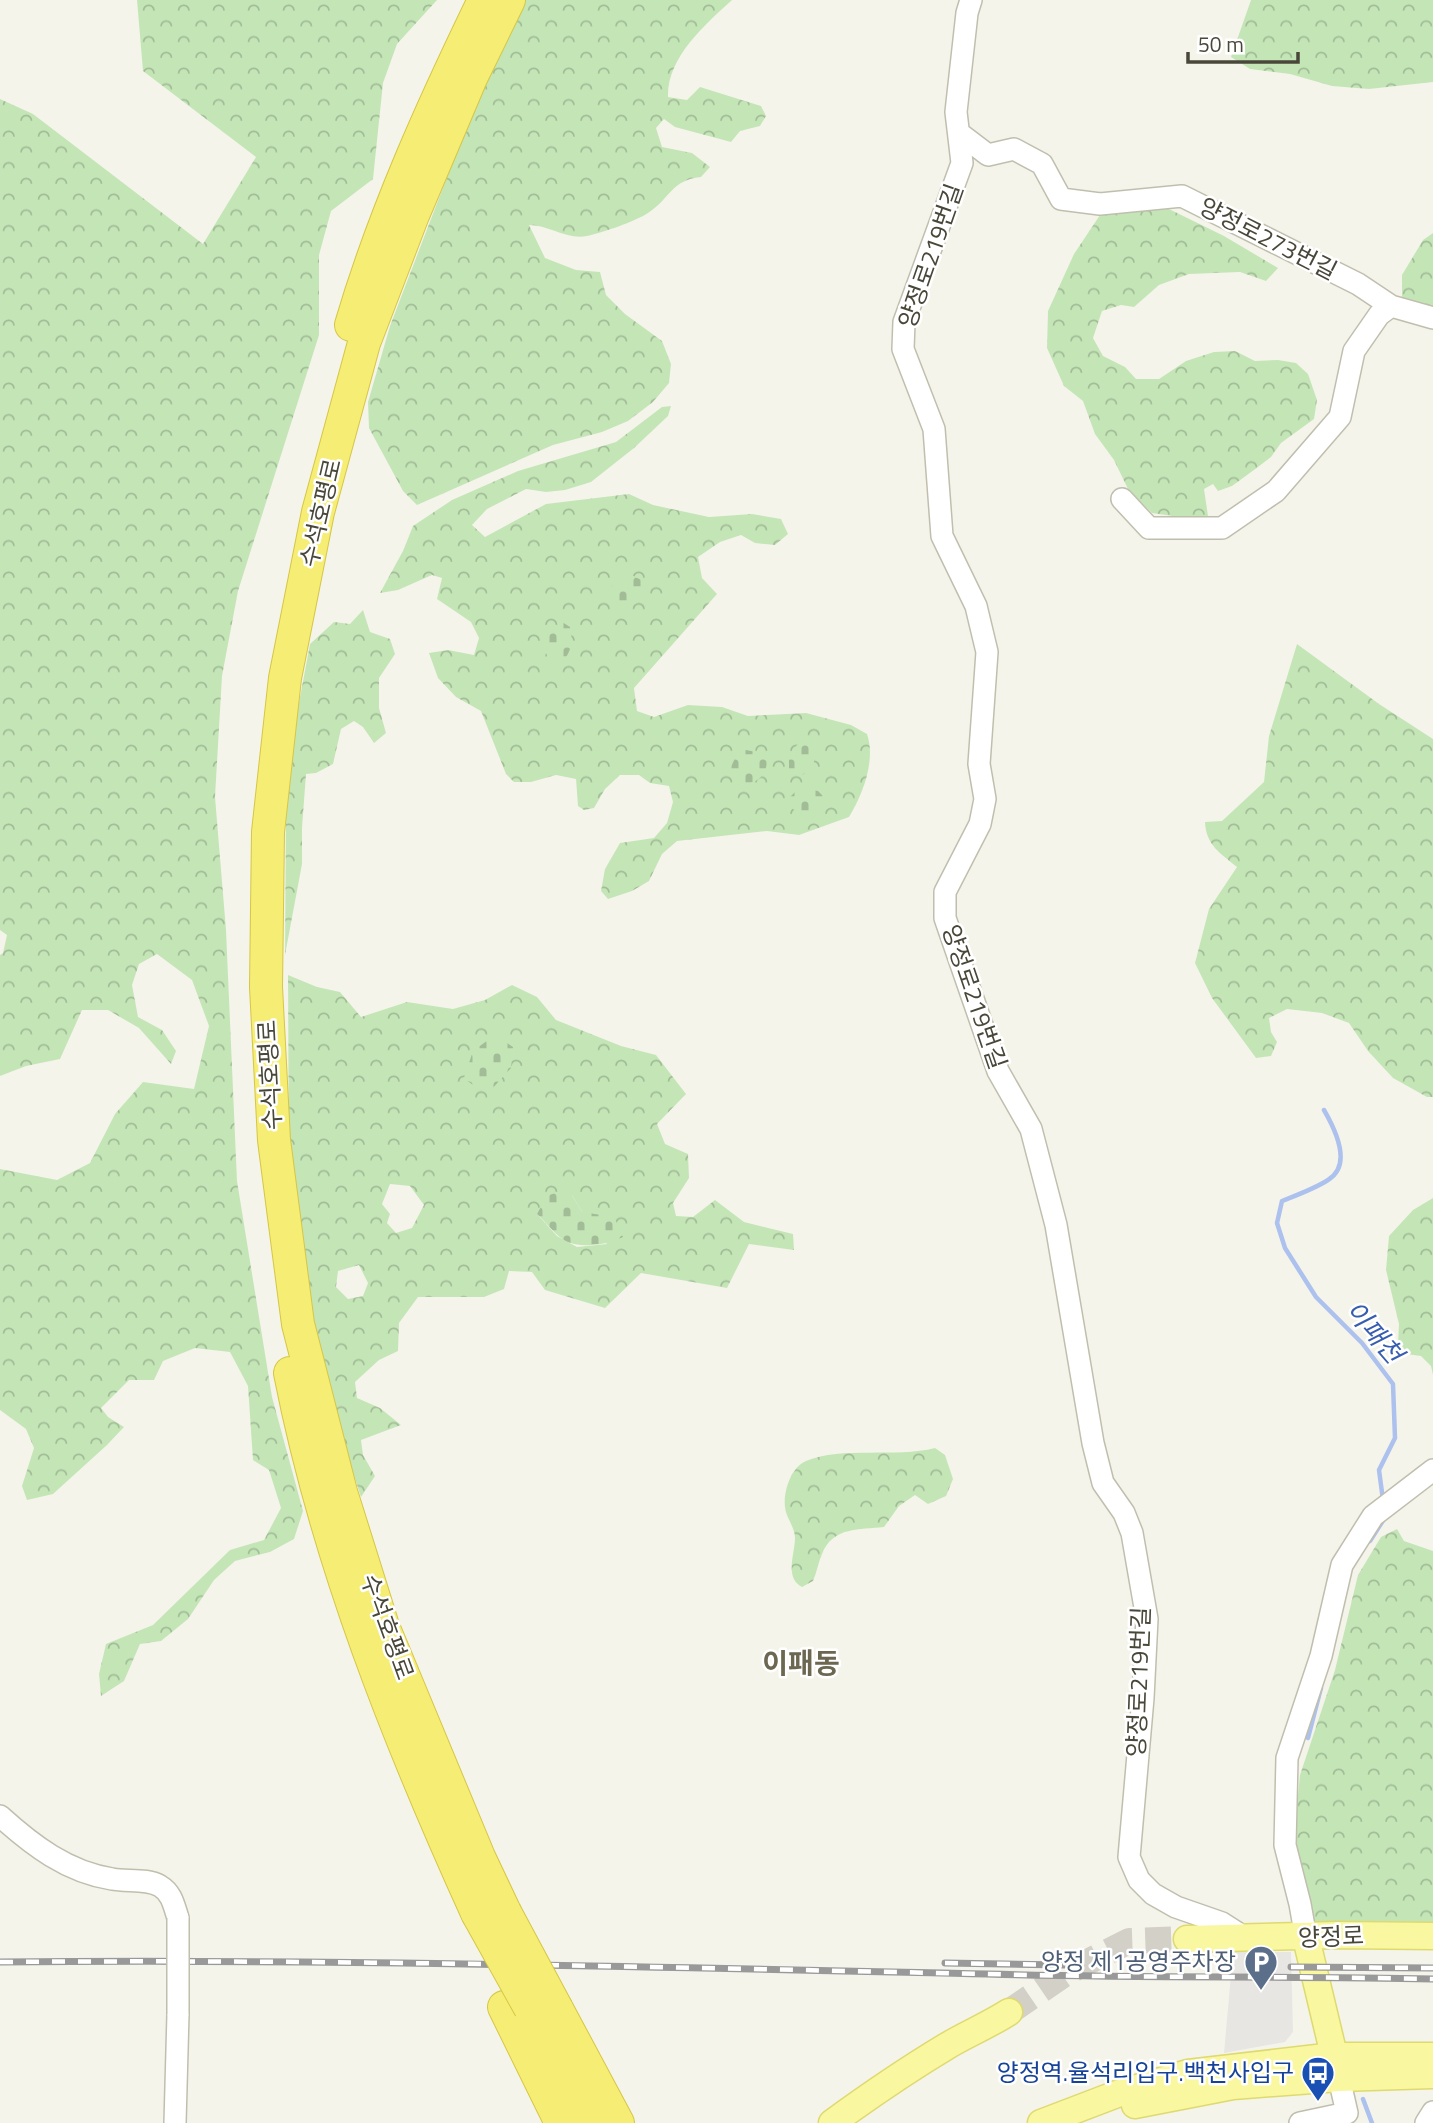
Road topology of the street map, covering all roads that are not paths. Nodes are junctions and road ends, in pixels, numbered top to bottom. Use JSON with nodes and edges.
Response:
{"nodes":[{"id":1,"x":484,"y":0,"type":"edge"},
{"id":2,"x":509,"y":0,"type":"edge"},
{"id":3,"x":971,"y":0,"type":"edge"},
{"id":4,"x":959,"y":133,"type":"junction"},
{"id":5,"x":1391,"y":306,"type":"junction"},
{"id":6,"x":1433,"y":318,"type":"edge"},
{"id":7,"x":1122,"y":499,"type":"dead end"},
{"id":8,"x":1433,"y":1469,"type":"edge"},
{"id":9,"x":0,"y":1815,"type":"edge"},
{"id":10,"x":465,"y":1856,"type":"junction"},
{"id":11,"x":1433,"y":1936,"type":"edge"},
{"id":12,"x":1247,"y":1938,"type":"junction"},
{"id":13,"x":1306,"y":1938,"type":"junction"},
{"id":14,"x":1187,"y":1939,"type":"tunnel mouth"},
{"id":15,"x":530,"y":2008,"type":"junction"},
{"id":16,"x":1009,"y":2012,"type":"tunnel mouth"},
{"id":17,"x":1433,"y":2056,"type":"edge"},
{"id":18,"x":1337,"y":2067,"type":"junction"},
{"id":19,"x":1433,"y":2075,"type":"edge"},
{"id":20,"x":1433,"y":2112,"type":"edge"},
{"id":21,"x":1349,"y":2118,"type":"edge"},
{"id":22,"x":175,"y":2123,"type":"edge"},
{"id":23,"x":561,"y":2123,"type":"edge"},
{"id":24,"x":592,"y":2123,"type":"edge"},
{"id":25,"x":618,"y":2123,"type":"edge"},
{"id":26,"x":832,"y":2123,"type":"edge"},
{"id":27,"x":1041,"y":2123,"type":"edge"},
{"id":28,"x":1081,"y":2123,"type":"edge"},
{"id":29,"x":1300,"y":2123,"type":"edge"},
{"id":30,"x":1426,"y":2123,"type":"edge"}],
"edges":[{"from":1,"to":10,"type":"highway","name":"수석호평로"},
{"from":2,"to":10,"type":"highway","name":"수석호평로"},
{"from":3,"to":4,"type":"street","name":"양정로219번길"},
{"from":4,"to":5,"type":"street","name":"양정로273번길"},
{"from":4,"to":12,"type":"street","name":"양정로219번길"},
{"from":5,"to":6,"type":"street","name":"양정로273번길"},
{"from":5,"to":7,"type":"street"},
{"from":8,"to":13,"type":"street"},
{"from":9,"to":22,"type":"street","bridge":true},
{"from":10,"to":15,"type":"highway","name":"수석호평로","bridge":true},
{"from":10,"to":15,"type":"highway","name":"수석호평로","bridge":true},
{"from":11,"to":13,"type":"main road","name":"양정로"},
{"from":12,"to":13,"type":"main road","name":"양정로"},
{"from":12,"to":14,"type":"main road","name":"양정로"},
{"from":13,"to":18,"type":"main road"},
{"from":15,"to":23,"type":"highway"},
{"from":15,"to":24,"type":"highway","name":"수석호평로"},
{"from":15,"to":25,"type":"highway","name":"수석호평로"},
{"from":16,"to":26,"type":"main road"},
{"from":17,"to":18,"type":"main road"},
{"from":18,"to":19,"type":"main road"},
{"from":18,"to":21,"type":"street"},
{"from":18,"to":27,"type":"main road"},
{"from":18,"to":28,"type":"main road"},
{"from":20,"to":30,"type":"street"},
{"from":21,"to":29,"type":"street"}]}
